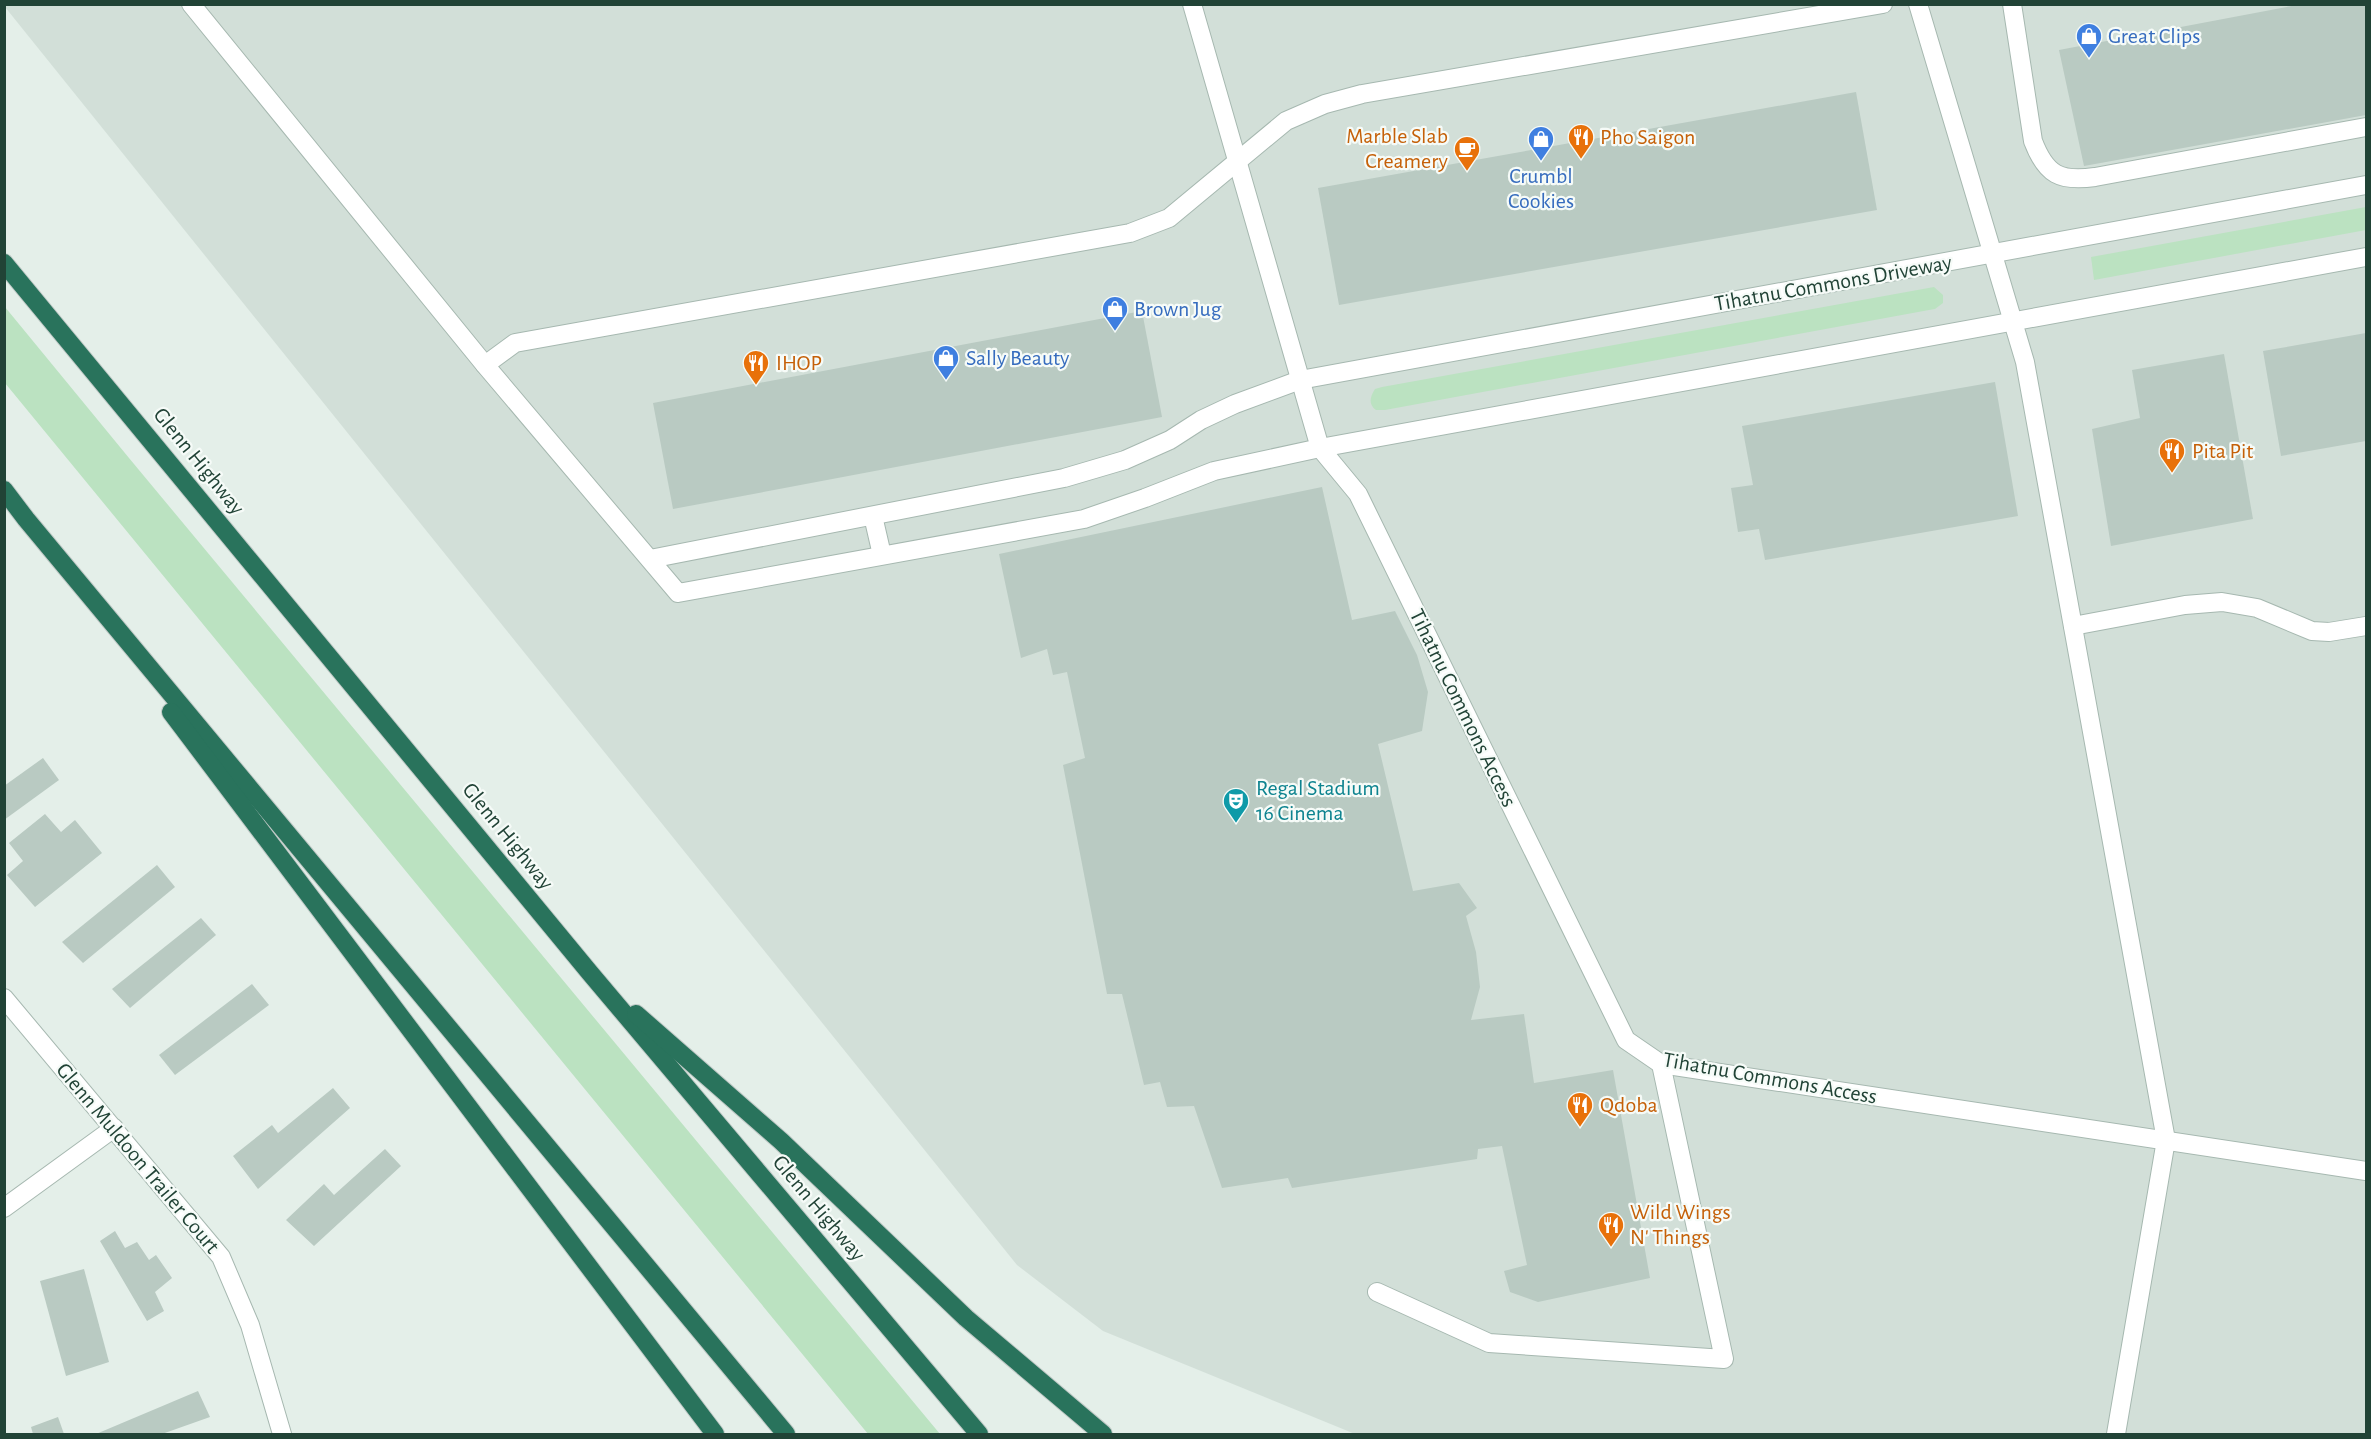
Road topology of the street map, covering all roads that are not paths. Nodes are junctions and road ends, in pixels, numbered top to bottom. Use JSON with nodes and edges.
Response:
{"nodes":[{"id":1,"x":191,"y":4,"type":"edge"},
{"id":2,"x":1192,"y":4,"type":"edge"},
{"id":3,"x":1883,"y":4,"type":"edge"},
{"id":4,"x":1918,"y":4,"type":"edge"},
{"id":5,"x":2012,"y":4,"type":"edge"},
{"id":6,"x":2367,"y":127,"type":"edge"},
{"id":7,"x":1237,"y":161,"type":"junction"},
{"id":8,"x":2367,"y":185,"type":"edge"},
{"id":9,"x":1994,"y":253,"type":"junction"},
{"id":10,"x":2367,"y":257,"type":"edge"},
{"id":11,"x":4,"y":263,"type":"edge"},
{"id":12,"x":2014,"y":321,"type":"junction"},
{"id":13,"x":485,"y":365,"type":"junction"},
{"id":14,"x":1300,"y":380,"type":"junction"},
{"id":15,"x":1320,"y":448,"type":"junction"},
{"id":16,"x":4,"y":490,"type":"edge"},
{"id":17,"x":873,"y":516,"type":"junction"},
{"id":18,"x":26,"y":519,"type":"junction"},
{"id":19,"x":882,"y":555,"type":"junction"},
{"id":20,"x":650,"y":560,"type":"junction"},
{"id":21,"x":2073,"y":626,"type":"junction"},
{"id":22,"x":2367,"y":626,"type":"edge"},
{"id":23,"x":590,"y":973,"type":"junction"},
{"id":24,"x":4,"y":998,"type":"edge"},
{"id":25,"x":1661,"y":1064,"type":"junction"},
{"id":26,"x":114,"y":1128,"type":"junction"},
{"id":27,"x":2166,"y":1140,"type":"junction"},
{"id":28,"x":2367,"y":1171,"type":"edge"},
{"id":29,"x":4,"y":1208,"type":"edge"},
{"id":30,"x":1377,"y":1292,"type":"dead end"},
{"id":31,"x":282,"y":1434,"type":"edge"},
{"id":32,"x":715,"y":1434,"type":"edge"},
{"id":33,"x":786,"y":1434,"type":"edge"},
{"id":34,"x":979,"y":1434,"type":"edge"},
{"id":35,"x":1102,"y":1434,"type":"edge"},
{"id":36,"x":2116,"y":1434,"type":"edge"}],
"edges":[{"from":1,"to":13,"type":"street"},
{"from":2,"to":7,"type":"street"},
{"from":3,"to":7,"type":"street"},
{"from":4,"to":9,"type":"street"},
{"from":5,"to":6,"type":"street"},
{"from":7,"to":13,"type":"street"},
{"from":7,"to":14,"type":"street"},
{"from":8,"to":9,"type":"street","name":"Tihatnu Commons Driveway"},
{"from":9,"to":12,"type":"street"},
{"from":9,"to":14,"type":"street","name":"Tihatnu Commons Driveway"},
{"from":10,"to":12,"type":"street"},
{"from":11,"to":23,"type":"highway","name":"Glenn Highway"},
{"from":12,"to":15,"type":"street"},
{"from":12,"to":21,"type":"street"},
{"from":13,"to":20,"type":"street"},
{"from":14,"to":15,"type":"street"},
{"from":14,"to":17,"type":"street","name":"Tihatnu Commons Driveway"},
{"from":15,"to":19,"type":"street"},
{"from":15,"to":25,"type":"street","name":"Tihatnu Commons Access"},
{"from":16,"to":18,"type":"highway"},
{"from":17,"to":19,"type":"street"},
{"from":17,"to":20,"type":"street","name":"Tihatnu Commons Driveway"},
{"from":18,"to":32,"type":"highway"},
{"from":18,"to":33,"type":"highway"},
{"from":19,"to":20,"type":"street"},
{"from":21,"to":22,"type":"street"},
{"from":21,"to":27,"type":"street"},
{"from":23,"to":34,"type":"highway","name":"Glenn Highway"},
{"from":23,"to":35,"type":"highway"},
{"from":24,"to":26,"type":"street","name":"Glenn Muldoon Trailer Court"},
{"from":25,"to":27,"type":"street","name":"Tihatnu Commons Access"},
{"from":25,"to":30,"type":"street"},
{"from":26,"to":29,"type":"street"},
{"from":26,"to":31,"type":"street","name":"Glenn Muldoon Trailer Court"},
{"from":27,"to":28,"type":"street","name":"Tihatnu Commons Access"},
{"from":27,"to":36,"type":"street"}]}
